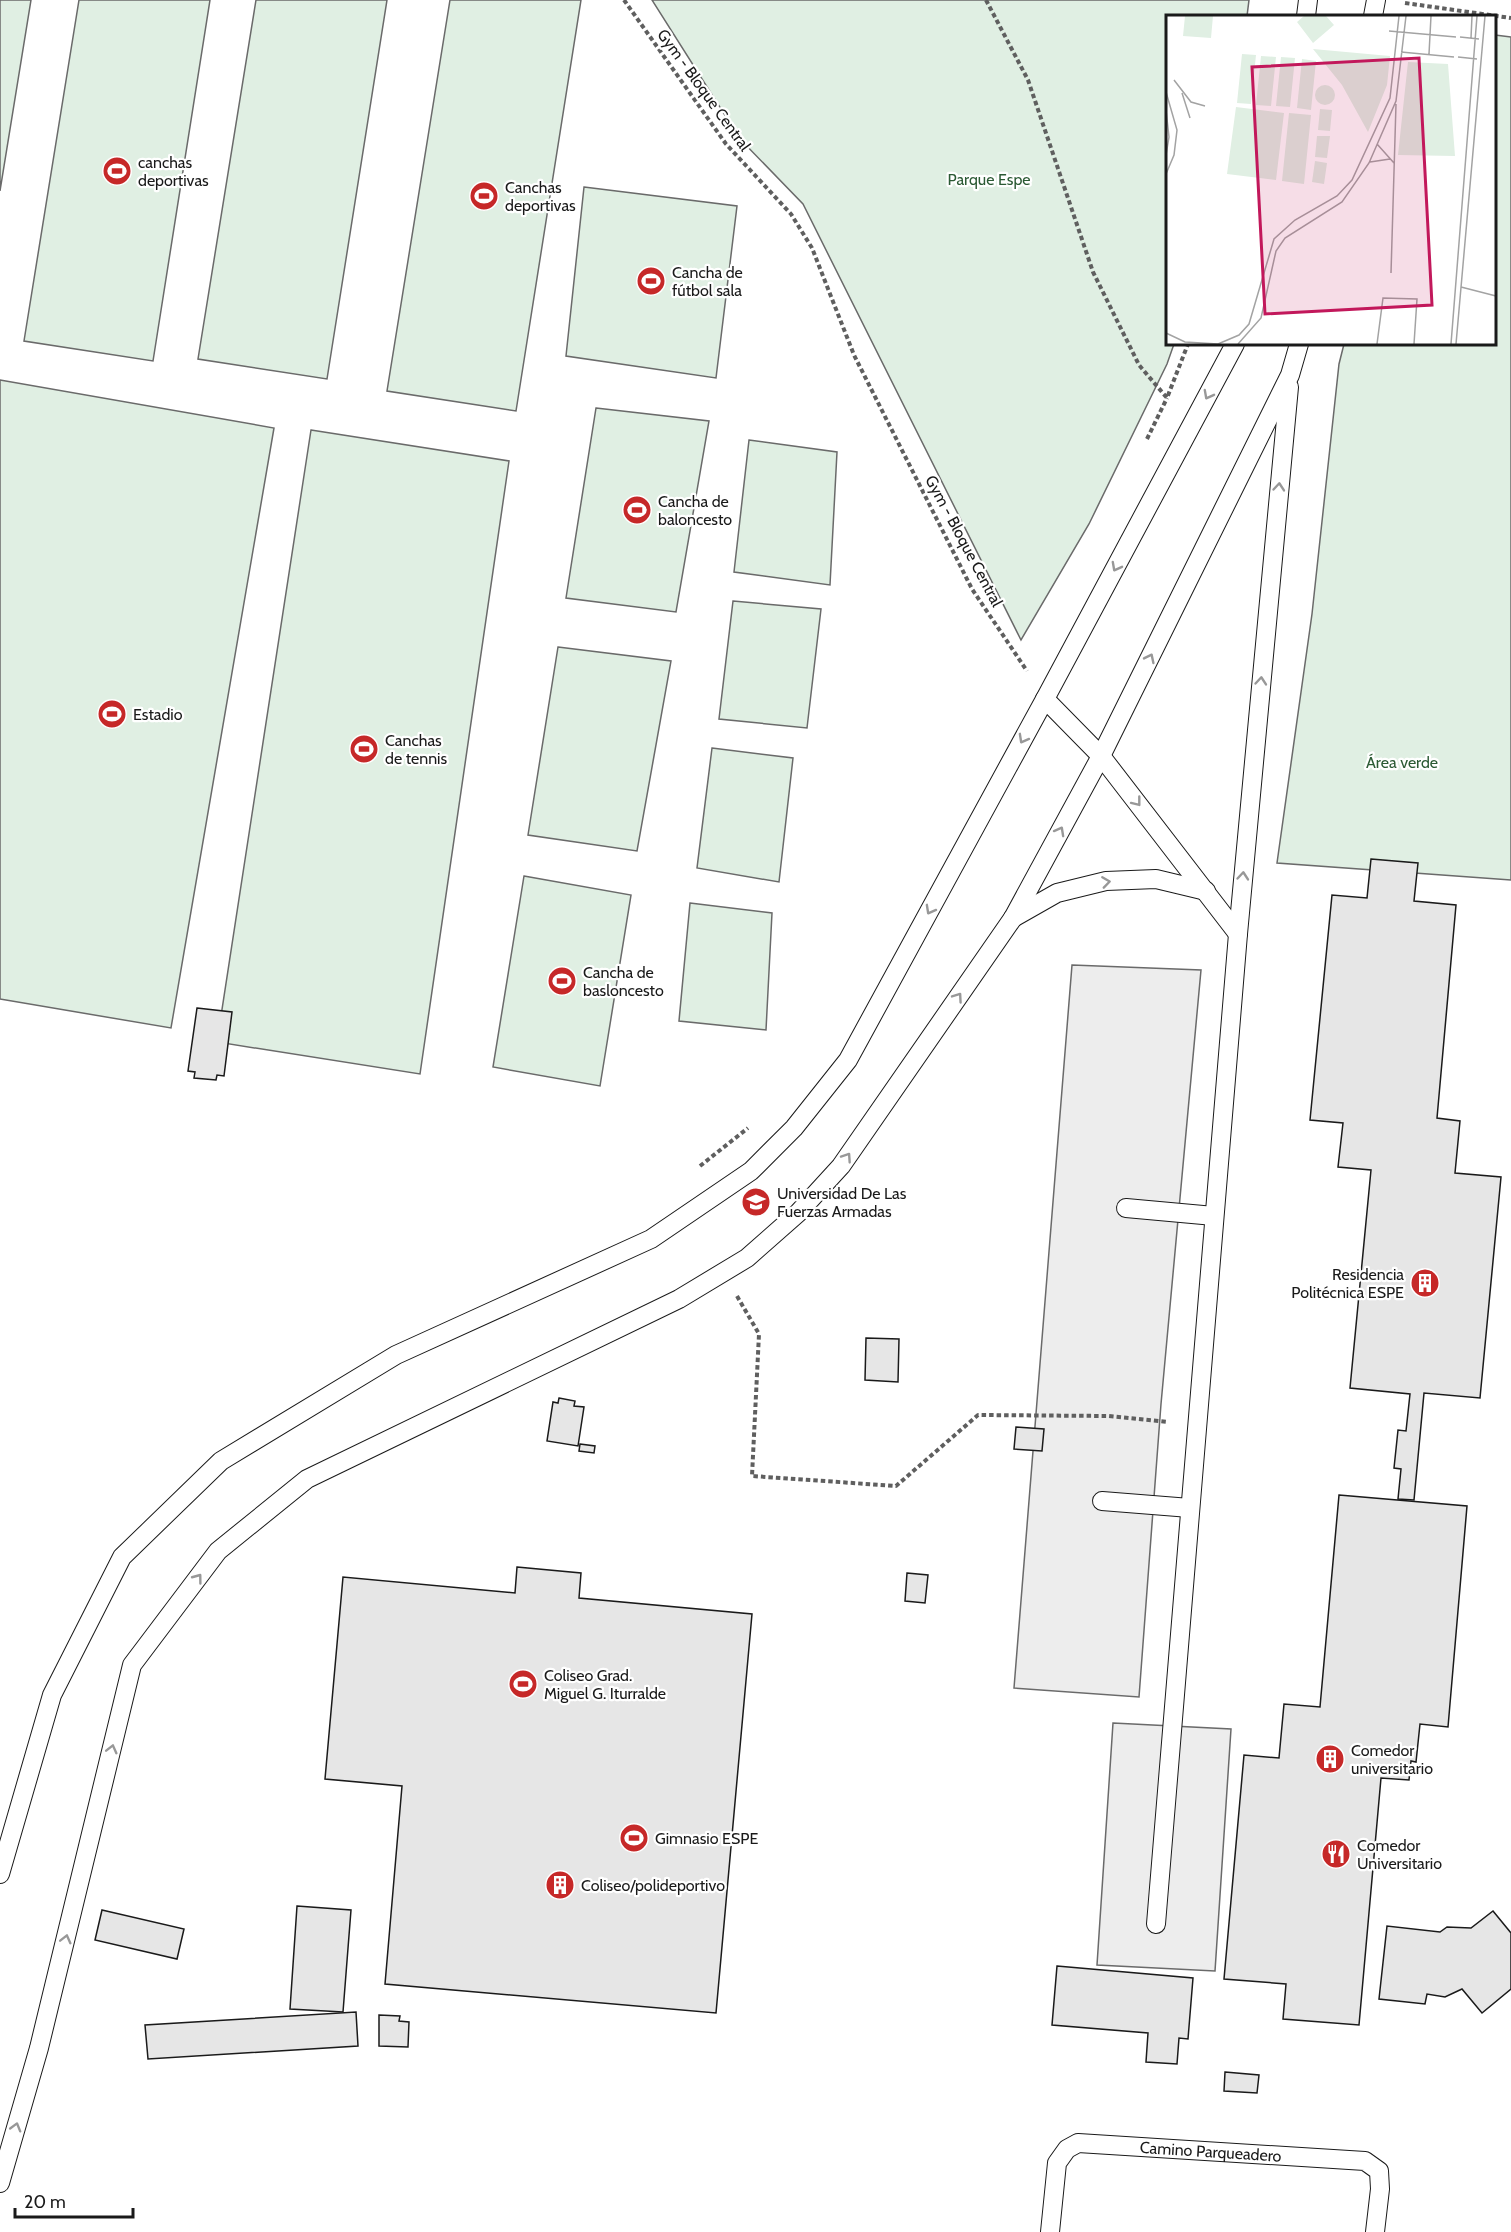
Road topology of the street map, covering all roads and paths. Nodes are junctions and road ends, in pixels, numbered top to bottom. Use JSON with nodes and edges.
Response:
{"nodes":[{"id":1,"x":624,"y":0,"type":"edge"},
{"id":2,"x":987,"y":0,"type":"edge"},
{"id":3,"x":1308,"y":0,"type":"edge"},
{"id":4,"x":1376,"y":0,"type":"edge"},
{"id":5,"x":1413,"y":0,"type":"edge"},
{"id":6,"x":1306,"y":15,"type":"edge"},
{"id":7,"x":1373,"y":15,"type":"edge"},
{"id":8,"x":1490,"y":15,"type":"edge"},
{"id":9,"x":1496,"y":16,"type":"edge"},
{"id":10,"x":1511,"y":18,"type":"edge"},
{"id":11,"x":1188,"y":345,"type":"edge"},
{"id":12,"x":1234,"y":345,"type":"edge"},
{"id":13,"x":1299,"y":345,"type":"edge"},
{"id":14,"x":1290,"y":375,"type":"junction"},
{"id":15,"x":1031,"y":677,"type":"dead end"},
{"id":16,"x":1045,"y":699,"type":"junction"},
{"id":17,"x":1101,"y":756,"type":"junction"},
{"id":18,"x":1206,"y":891,"type":"junction"},
{"id":19,"x":1013,"y":918,"type":"junction"},
{"id":20,"x":1238,"y":934,"type":"junction"},
{"id":21,"x":751,"y":1126,"type":"dead end"},
{"id":22,"x":697,"y":1168,"type":"dead end"},
{"id":23,"x":1126,"y":1208,"type":"dead end"},
{"id":24,"x":1214,"y":1215,"type":"junction"},
{"id":25,"x":723,"y":1272,"type":"junction"},
{"id":26,"x":1197,"y":1424,"type":"junction"},
{"id":27,"x":1102,"y":1501,"type":"dead end"},
{"id":28,"x":1190,"y":1508,"type":"junction"},
{"id":29,"x":0,"y":1874,"type":"edge"},
{"id":30,"x":1156,"y":1924,"type":"dead end"},
{"id":31,"x":0,"y":2183,"type":"edge"},
{"id":32,"x":1050,"y":2232,"type":"edge"},
{"id":33,"x":1375,"y":2232,"type":"edge"}],
"edges":[{"from":1,"to":15,"type":"path","name":"Gym - Bloque Central"},
{"from":2,"to":11,"type":"path"},
{"from":3,"to":6,"type":"lane"},
{"from":4,"to":7,"type":"lane"},
{"from":5,"to":8,"type":"path"},
{"from":9,"to":10,"type":"path"},
{"from":12,"to":16,"type":"lane","one_way":true},
{"from":13,"to":14,"type":"lane"},
{"from":17,"to":14,"type":"lane","one_way":true},
{"from":20,"to":14,"type":"lane","one_way":true},
{"from":16,"to":17,"type":"lane"},
{"from":16,"to":29,"type":"lane","one_way":true},
{"from":17,"to":18,"type":"lane","one_way":true},
{"from":19,"to":17,"type":"lane","one_way":true},
{"from":19,"to":18,"type":"lane","one_way":true},
{"from":18,"to":20,"type":"lane"},
{"from":25,"to":19,"type":"lane","one_way":true},
{"from":20,"to":24,"type":"lane"},
{"from":21,"to":22,"type":"path"},
{"from":23,"to":24,"type":"lane"},
{"from":24,"to":26,"type":"lane"},
{"from":25,"to":26,"type":"path"},
{"from":31,"to":25,"type":"lane","one_way":true},
{"from":26,"to":28,"type":"lane"},
{"from":27,"to":28,"type":"lane"},
{"from":28,"to":30,"type":"lane"},
{"from":32,"to":33,"type":"lane","name":"Camino Parqueadero"}]}
